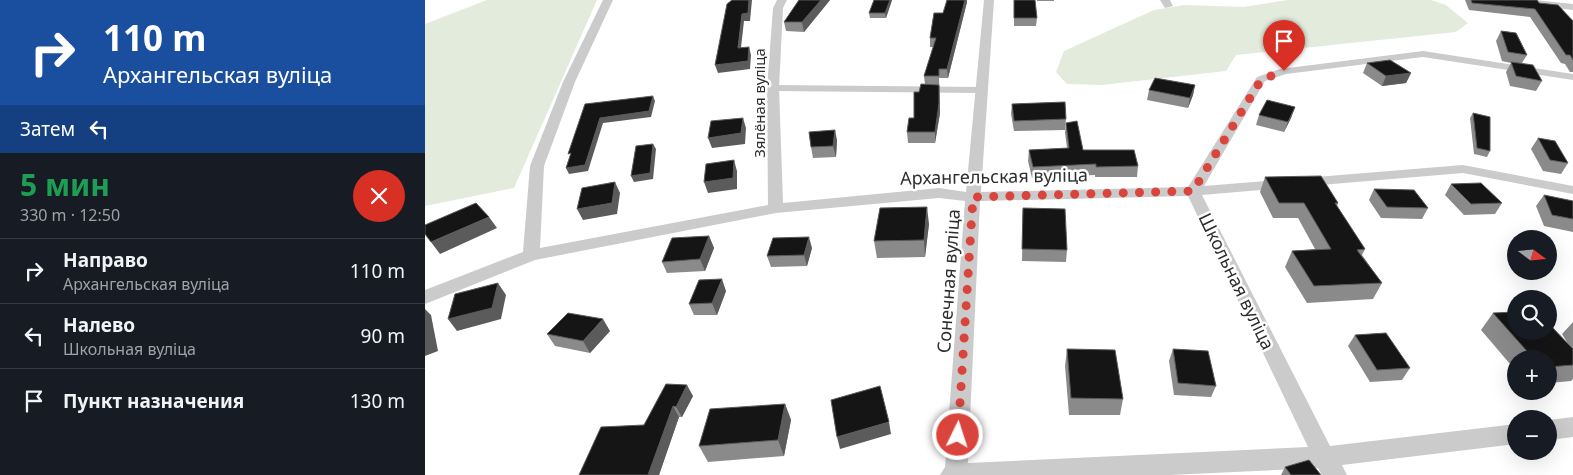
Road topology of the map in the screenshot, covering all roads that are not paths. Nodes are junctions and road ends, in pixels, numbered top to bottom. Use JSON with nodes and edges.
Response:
{"nodes":[{"id":1,"x":608,"y":0,"type":"edge"},
{"id":2,"x":782,"y":0,"type":"edge"},
{"id":3,"x":989,"y":0,"type":"edge"},
{"id":4,"x":1510,"y":0,"type":"edge"},
{"id":5,"x":1573,"y":7,"type":"edge"},
{"id":6,"x":1573,"y":77,"type":"edge"},
{"id":7,"x":773,"y":88,"type":"junction"},
{"id":8,"x":981,"y":90,"type":"junction"},
{"id":9,"x":1573,"y":190,"type":"edge"},
{"id":10,"x":1193,"y":191,"type":"junction"},
{"id":11,"x":973,"y":197,"type":"junction"},
{"id":12,"x":776,"y":208,"type":"junction"},
{"id":13,"x":531,"y":256,"type":"junction"},
{"id":14,"x":425,"y":297,"type":"edge"},
{"id":15,"x":1573,"y":427,"type":"edge"},
{"id":16,"x":1557,"y":429,"type":"edge"},
{"id":17,"x":1507,"y":436,"type":"edge"},
{"id":18,"x":1329,"y":466,"type":"edge"},
{"id":19,"x":954,"y":475,"type":"edge"}],
"edges":[{"from":1,"to":13,"type":"street"},
{"from":2,"to":7,"type":"street","name":"Зялёная вуліца"},
{"from":3,"to":8,"type":"street","name":"Сонечная вуліца"},
{"from":4,"to":5,"type":"street"},
{"from":6,"to":10,"type":"street","name":"Школьная вуліца"},
{"from":7,"to":8,"type":"lane"},
{"from":7,"to":12,"type":"street","name":"Зялёная вуліца"},
{"from":8,"to":11,"type":"street","name":"Сонечная вуліца"},
{"from":9,"to":10,"type":"street","name":"Архангельская вуліца"},
{"from":10,"to":11,"type":"street","name":"Архангельская вуліца"},
{"from":10,"to":18,"type":"street","name":"Школьная вуліца"},
{"from":11,"to":12,"type":"street","name":"Архангельская вуліца"},
{"from":11,"to":19,"type":"street","name":"Сонечная вуліца"},
{"from":12,"to":13,"type":"street","name":"Архангельская вуліца"},
{"from":13,"to":14,"type":"street","name":"Архангельская вуліца"},
{"from":15,"to":16,"type":"street"},
{"from":17,"to":18,"type":"street"},
{"from":18,"to":19,"type":"street"}]}
